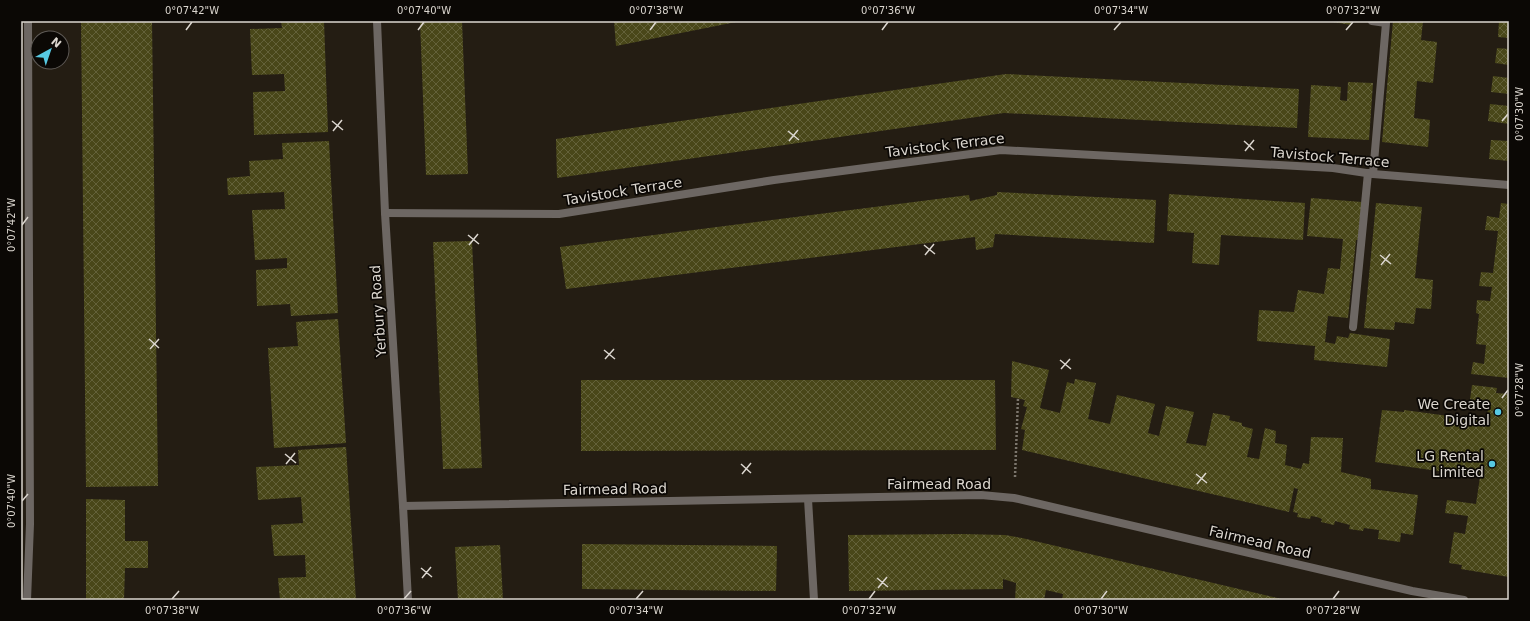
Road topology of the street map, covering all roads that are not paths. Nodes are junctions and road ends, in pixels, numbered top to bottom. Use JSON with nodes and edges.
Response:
{"nodes":[{"id":1,"x":28,"y":21,"type":"edge"},
{"id":2,"x":377,"y":21,"type":"edge"},
{"id":3,"x":1372,"y":21,"type":"edge"},
{"id":4,"x":1371,"y":173,"type":"junction"},
{"id":5,"x":1509,"y":185,"type":"edge"},
{"id":6,"x":385,"y":213,"type":"junction"},
{"id":7,"x":1354,"y":327,"type":"dead end"},
{"id":8,"x":808,"y":499,"type":"junction"},
{"id":9,"x":403,"y":506,"type":"junction"},
{"id":10,"x":27,"y":600,"type":"edge"},
{"id":11,"x":408,"y":600,"type":"edge"},
{"id":12,"x":814,"y":600,"type":"edge"},
{"id":13,"x":1464,"y":600,"type":"edge"}],
"edges":[{"from":1,"to":10,"type":"street"},
{"from":2,"to":6,"type":"street","name":"Yerbury Road"},
{"from":3,"to":4,"type":"street"},
{"from":4,"to":5,"type":"street","name":"Tavistock Terrace"},
{"from":4,"to":6,"type":"street","name":"Tavistock Terrace"},
{"from":4,"to":7,"type":"street"},
{"from":6,"to":9,"type":"street","name":"Yerbury Road"},
{"from":8,"to":9,"type":"street","name":"Fairmead Road"},
{"from":8,"to":12,"type":"street"},
{"from":8,"to":13,"type":"street","name":"Fairmead Road"},
{"from":9,"to":11,"type":"street","name":"Yerbury Road"}]}
